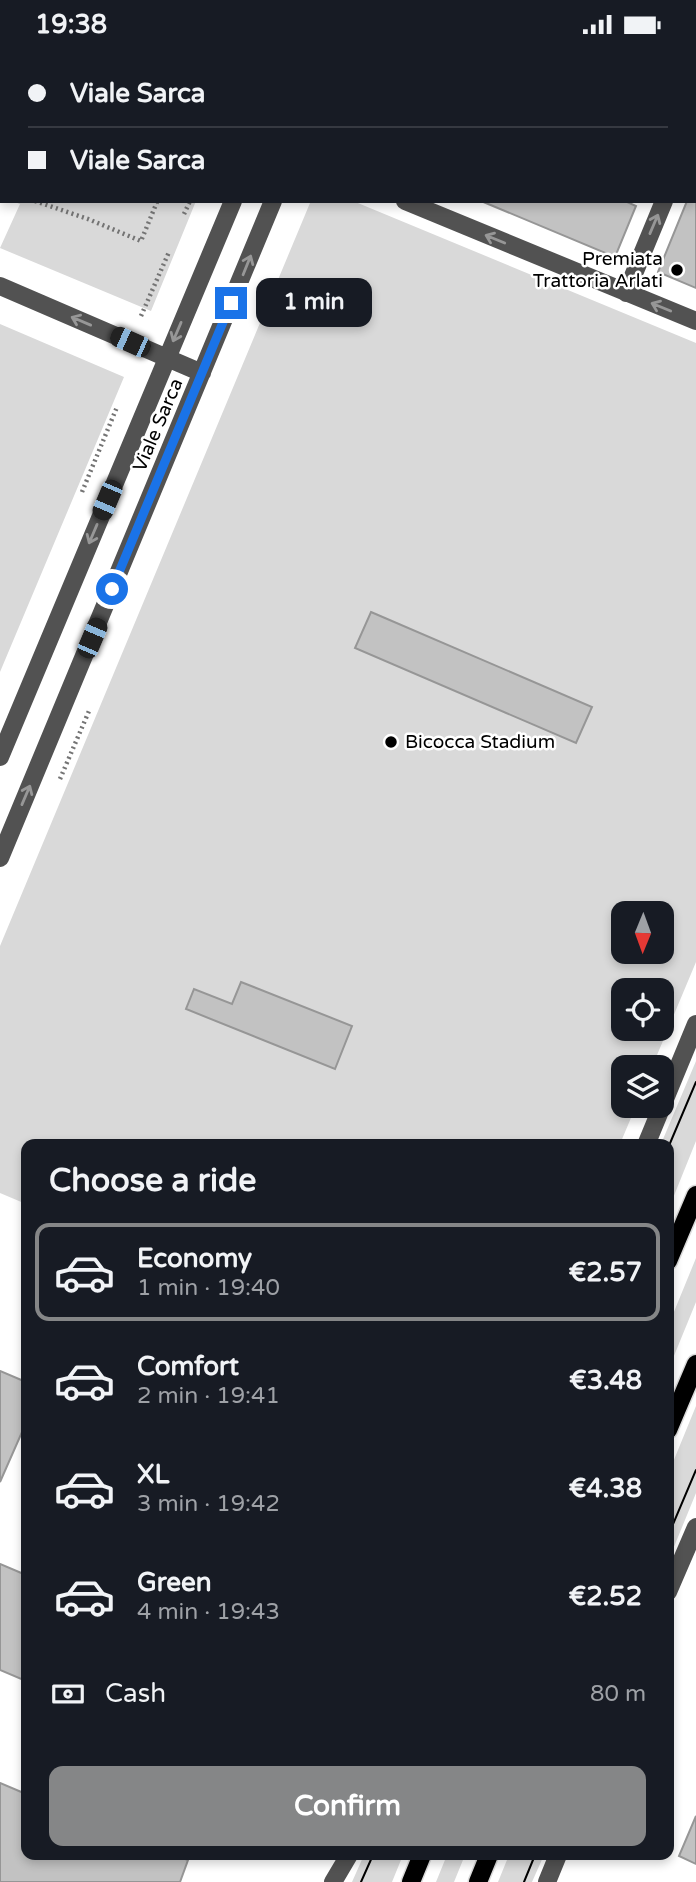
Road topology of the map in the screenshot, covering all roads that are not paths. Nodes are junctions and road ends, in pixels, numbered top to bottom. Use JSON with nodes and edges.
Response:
{"nodes":[{"id":1,"x":232,"y":203,"type":"edge"},
{"id":2,"x":272,"y":203,"type":"edge"},
{"id":3,"x":410,"y":203,"type":"edge"},
{"id":4,"x":663,"y":203,"type":"edge"},
{"id":5,"x":0,"y":286,"type":"edge"},
{"id":6,"x":626,"y":293,"type":"junction"},
{"id":7,"x":696,"y":321,"type":"edge"},
{"id":8,"x":166,"y":358,"type":"junction"},
{"id":9,"x":202,"y":373,"type":"junction"},
{"id":10,"x":0,"y":757,"type":"edge"},
{"id":11,"x":0,"y":858,"type":"edge"},
{"id":12,"x":696,"y":1024,"type":"edge"},
{"id":13,"x":648,"y":1139,"type":"edge"},
{"id":14,"x":696,"y":1195,"type":"edge"},
{"id":15,"x":674,"y":1247,"type":"edge"},
{"id":16,"x":696,"y":1364,"type":"edge"},
{"id":17,"x":674,"y":1416,"type":"edge"},
{"id":18,"x":696,"y":1527,"type":"edge"},
{"id":19,"x":674,"y":1578,"type":"edge"},
{"id":20,"x":346,"y":1860,"type":"edge"},
{"id":21,"x":420,"y":1860,"type":"edge"},
{"id":22,"x":487,"y":1860,"type":"edge"},
{"id":23,"x":556,"y":1860,"type":"edge"},
{"id":24,"x":333,"y":1882,"type":"edge"},
{"id":25,"x":411,"y":1882,"type":"edge"},
{"id":26,"x":478,"y":1882,"type":"edge"},
{"id":27,"x":547,"y":1882,"type":"edge"}],
"edges":[{"from":1,"to":8,"type":"street","name":"Viale Sarca","one_way":true},
{"from":9,"to":2,"type":"street","name":"Viale Sarca","one_way":true},
{"from":6,"to":3,"type":"street","one_way":true},
{"from":6,"to":4,"type":"street","one_way":true},
{"from":8,"to":5,"type":"street","one_way":true},
{"from":7,"to":6,"type":"street","one_way":true},
{"from":8,"to":9,"type":"street"},
{"from":8,"to":10,"type":"street","name":"Viale Sarca","one_way":true},
{"from":11,"to":9,"type":"street","name":"Viale Sarca","one_way":true},
{"from":12,"to":13,"type":"street"},
{"from":14,"to":15,"type":"main road"},
{"from":16,"to":17,"type":"main road"},
{"from":18,"to":19,"type":"street"},
{"from":20,"to":24,"type":"street"},
{"from":21,"to":25,"type":"main road"},
{"from":22,"to":26,"type":"main road"},
{"from":23,"to":27,"type":"street"}]}
